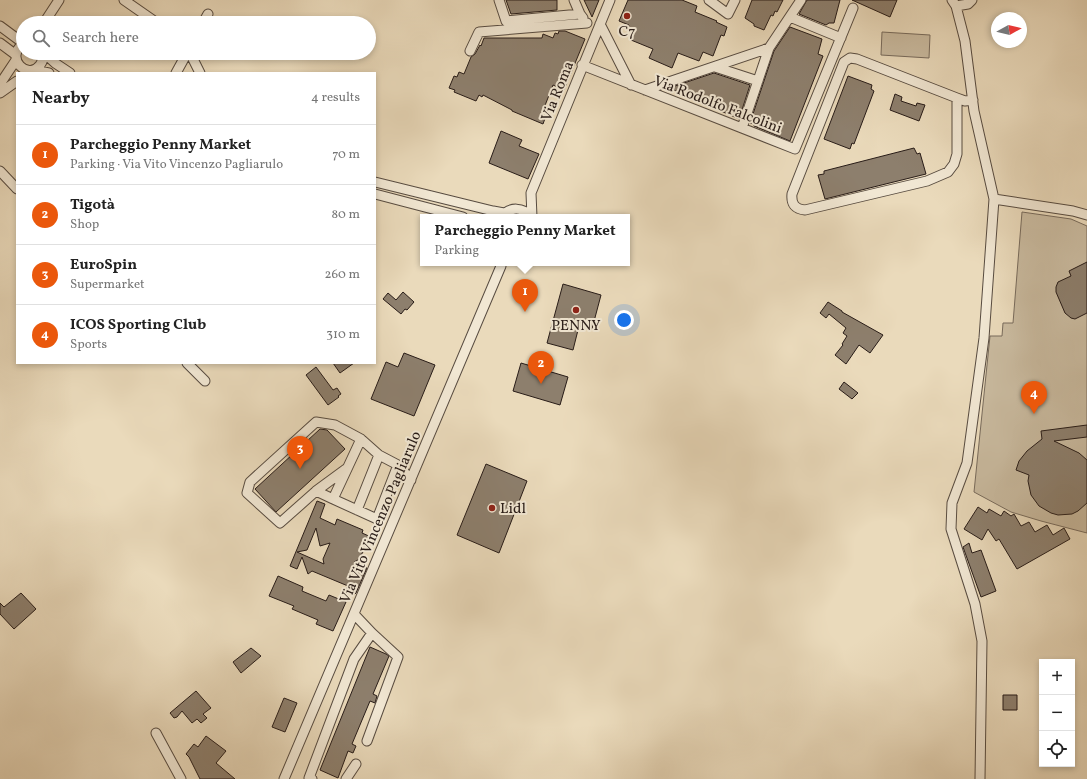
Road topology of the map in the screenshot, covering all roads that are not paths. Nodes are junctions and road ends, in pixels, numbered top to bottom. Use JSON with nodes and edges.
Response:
{"nodes":[{"id":1,"x":59,"y":0,"type":"edge"},
{"id":2,"x":124,"y":0,"type":"edge"},
{"id":3,"x":498,"y":0,"type":"edge"},
{"id":4,"x":574,"y":0,"type":"edge"},
{"id":5,"x":610,"y":0,"type":"edge"},
{"id":6,"x":709,"y":0,"type":"edge"},
{"id":7,"x":735,"y":0,"type":"edge"},
{"id":8,"x":801,"y":0,"type":"edge"},
{"id":9,"x":972,"y":0,"type":"edge"},
{"id":10,"x":954,"y":3,"type":"edge"},
{"id":11,"x":853,"y":8,"type":"dead end"},
{"id":12,"x":580,"y":14,"type":"junction"},
{"id":13,"x":49,"y":16,"type":"edge"},
{"id":14,"x":147,"y":16,"type":"edge"},
{"id":15,"x":790,"y":17,"type":"junction"},
{"id":16,"x":587,"y":23,"type":"junction"},
{"id":17,"x":600,"y":24,"type":"junction"},
{"id":18,"x":0,"y":26,"type":"edge"},
{"id":19,"x":596,"y":33,"type":"junction"},
{"id":20,"x":841,"y":38,"type":"junction"},
{"id":21,"x":16,"y":39,"type":"edge"},
{"id":22,"x":0,"y":43,"type":"edge"},
{"id":23,"x":769,"y":48,"type":"junction"},
{"id":24,"x":470,"y":51,"type":"dead end"},
{"id":25,"x":16,"y":58,"type":"joint"},
{"id":26,"x":17,"y":60,"type":"edge"},
{"id":27,"x":43,"y":60,"type":"edge"},
{"id":28,"x":52,"y":60,"type":"edge"},
{"id":29,"x":183,"y":60,"type":"edge"},
{"id":30,"x":194,"y":60,"type":"edge"},
{"id":31,"x":582,"y":65,"type":"junction"},
{"id":32,"x":715,"y":66,"type":"junction"},
{"id":33,"x":30,"y":71,"type":"edge"},
{"id":34,"x":68,"y":72,"type":"edge"},
{"id":35,"x":177,"y":72,"type":"edge"},
{"id":36,"x":200,"y":72,"type":"edge"},
{"id":37,"x":758,"y":81,"type":"junction"},
{"id":38,"x":16,"y":82,"type":"edge"},
{"id":39,"x":0,"y":84,"type":"edge"},
{"id":40,"x":631,"y":85,"type":"junction"},
{"id":41,"x":645,"y":90,"type":"junction"},
{"id":42,"x":0,"y":93,"type":"edge"},
{"id":43,"x":957,"y":98,"type":"junction"},
{"id":44,"x":973,"y":100,"type":"junction"},
{"id":45,"x":742,"y":128,"type":"junction"},
{"id":46,"x":0,"y":171,"type":"edge"},
{"id":47,"x":376,"y":182,"type":"edge"},
{"id":48,"x":16,"y":188,"type":"edge"},
{"id":49,"x":531,"y":193,"type":"junction"},
{"id":50,"x":376,"y":194,"type":"edge"},
{"id":51,"x":994,"y":199,"type":"junction"},
{"id":52,"x":516,"y":208,"type":"junction"},
{"id":53,"x":452,"y":214,"type":"edge"},
{"id":54,"x":500,"y":214,"type":"edge"},
{"id":55,"x":504,"y":214,"type":"edge"},
{"id":56,"x":530,"y":214,"type":"edge"},
{"id":57,"x":532,"y":214,"type":"edge"},
{"id":58,"x":1087,"y":215,"type":"edge"},
{"id":59,"x":502,"y":266,"type":"edge"},
{"id":60,"x":188,"y":364,"type":"edge"},
{"id":61,"x":205,"y":381,"type":"dead end"},
{"id":62,"x":360,"y":439,"type":"junction"},
{"id":63,"x":379,"y":455,"type":"junction"},
{"id":64,"x":398,"y":465,"type":"junction"},
{"id":65,"x":347,"y":468,"type":"junction"},
{"id":66,"x":410,"y":480,"type":"junction"},
{"id":67,"x":316,"y":491,"type":"junction"},
{"id":68,"x":333,"y":499,"type":"junction"},
{"id":69,"x":357,"y":510,"type":"junction"},
{"id":70,"x":377,"y":519,"type":"junction"},
{"id":71,"x":390,"y":530,"type":"junction"},
{"id":72,"x":354,"y":614,"type":"junction"},
{"id":73,"x":372,"y":633,"type":"junction"},
{"id":74,"x":156,"y":734,"type":"dead end"},
{"id":75,"x":367,"y":741,"type":"dead end"},
{"id":76,"x":356,"y":764,"type":"dead end"},
{"id":77,"x":181,"y":779,"type":"edge"},
{"id":78,"x":284,"y":779,"type":"edge"},
{"id":79,"x":312,"y":779,"type":"edge"},
{"id":80,"x":346,"y":779,"type":"edge"},
{"id":81,"x":980,"y":779,"type":"edge"}],
"edges":[{"from":1,"to":13,"type":"street"},
{"from":2,"to":14,"type":"street"},
{"from":3,"to":12,"type":"street"},
{"from":4,"to":12,"type":"street"},
{"from":5,"to":17,"type":"street","name":"Via Roma"},
{"from":6,"to":7,"type":"street"},
{"from":8,"to":15,"type":"street"},
{"from":9,"to":10,"type":"street"},
{"from":10,"to":44,"type":"street"},
{"from":11,"to":20,"type":"street"},
{"from":12,"to":16,"type":"street"},
{"from":15,"to":20,"type":"street"},
{"from":15,"to":23,"type":"street"},
{"from":16,"to":19,"type":"street"},
{"from":16,"to":24,"type":"street"},
{"from":17,"to":19,"type":"street","name":"Via Roma"},
{"from":17,"to":40,"type":"street","name":"Via Rodolfo Falcolini"},
{"from":18,"to":21,"type":"street"},
{"from":19,"to":31,"type":"street","name":"Via Roma"},
{"from":20,"to":45,"type":"street","name":"Via Rodolfo Falcolini"},
{"from":22,"to":25,"type":"street"},
{"from":23,"to":32,"type":"street"},
{"from":23,"to":37,"type":"street"},
{"from":25,"to":39,"type":"street"},
{"from":26,"to":33,"type":"street"},
{"from":27,"to":33,"type":"street"},
{"from":28,"to":34,"type":"street"},
{"from":29,"to":35,"type":"street"},
{"from":30,"to":36,"type":"street"},
{"from":31,"to":40,"type":"street","name":"Via Rodolfo Falcolini"},
{"from":31,"to":49,"type":"street","name":"Via Roma"},
{"from":32,"to":37,"type":"street"},
{"from":32,"to":41,"type":"street"},
{"from":37,"to":45,"type":"street"},
{"from":38,"to":42,"type":"street"},
{"from":40,"to":41,"type":"street","name":"Via Rodolfo Falcolini"},
{"from":41,"to":45,"type":"street","name":"Via Rodolfo Falcolini"},
{"from":43,"to":43,"type":"street"},
{"from":43,"to":44,"type":"street"},
{"from":44,"to":51,"type":"street"},
{"from":46,"to":48,"type":"street"},
{"from":47,"to":54,"type":"street"},
{"from":49,"to":52,"type":"street","name":"Via Roma"},
{"from":49,"to":57,"type":"street","name":"Via Roma"},
{"from":50,"to":53,"type":"street"},
{"from":51,"to":58,"type":"street"},
{"from":51,"to":81,"type":"street"},
{"from":52,"to":55,"type":"street"},
{"from":52,"to":56,"type":"street"},
{"from":59,"to":66,"type":"street","name":"Via Vito Vincenzo Pagliarulo"},
{"from":60,"to":61,"type":"street"},
{"from":62,"to":63,"type":"street"},
{"from":62,"to":65,"type":"street"},
{"from":62,"to":67,"type":"street"},
{"from":63,"to":64,"type":"street"},
{"from":63,"to":69,"type":"street"},
{"from":64,"to":66,"type":"street"},
{"from":64,"to":70,"type":"street"},
{"from":65,"to":67,"type":"street"},
{"from":65,"to":68,"type":"street"},
{"from":66,"to":71,"type":"street","name":"Via Vito Vincenzo Pagliarulo"},
{"from":67,"to":68,"type":"street"},
{"from":68,"to":69,"type":"street"},
{"from":69,"to":70,"type":"street"},
{"from":70,"to":71,"type":"street"},
{"from":71,"to":72,"type":"street","name":"Via Vito Vincenzo Pagliarulo"},
{"from":72,"to":73,"type":"street"},
{"from":72,"to":78,"type":"street","name":"Via Vito Vincenzo Pagliarulo"},
{"from":73,"to":75,"type":"street"},
{"from":73,"to":79,"type":"street"},
{"from":74,"to":77,"type":"street"},
{"from":76,"to":80,"type":"street"}]}
